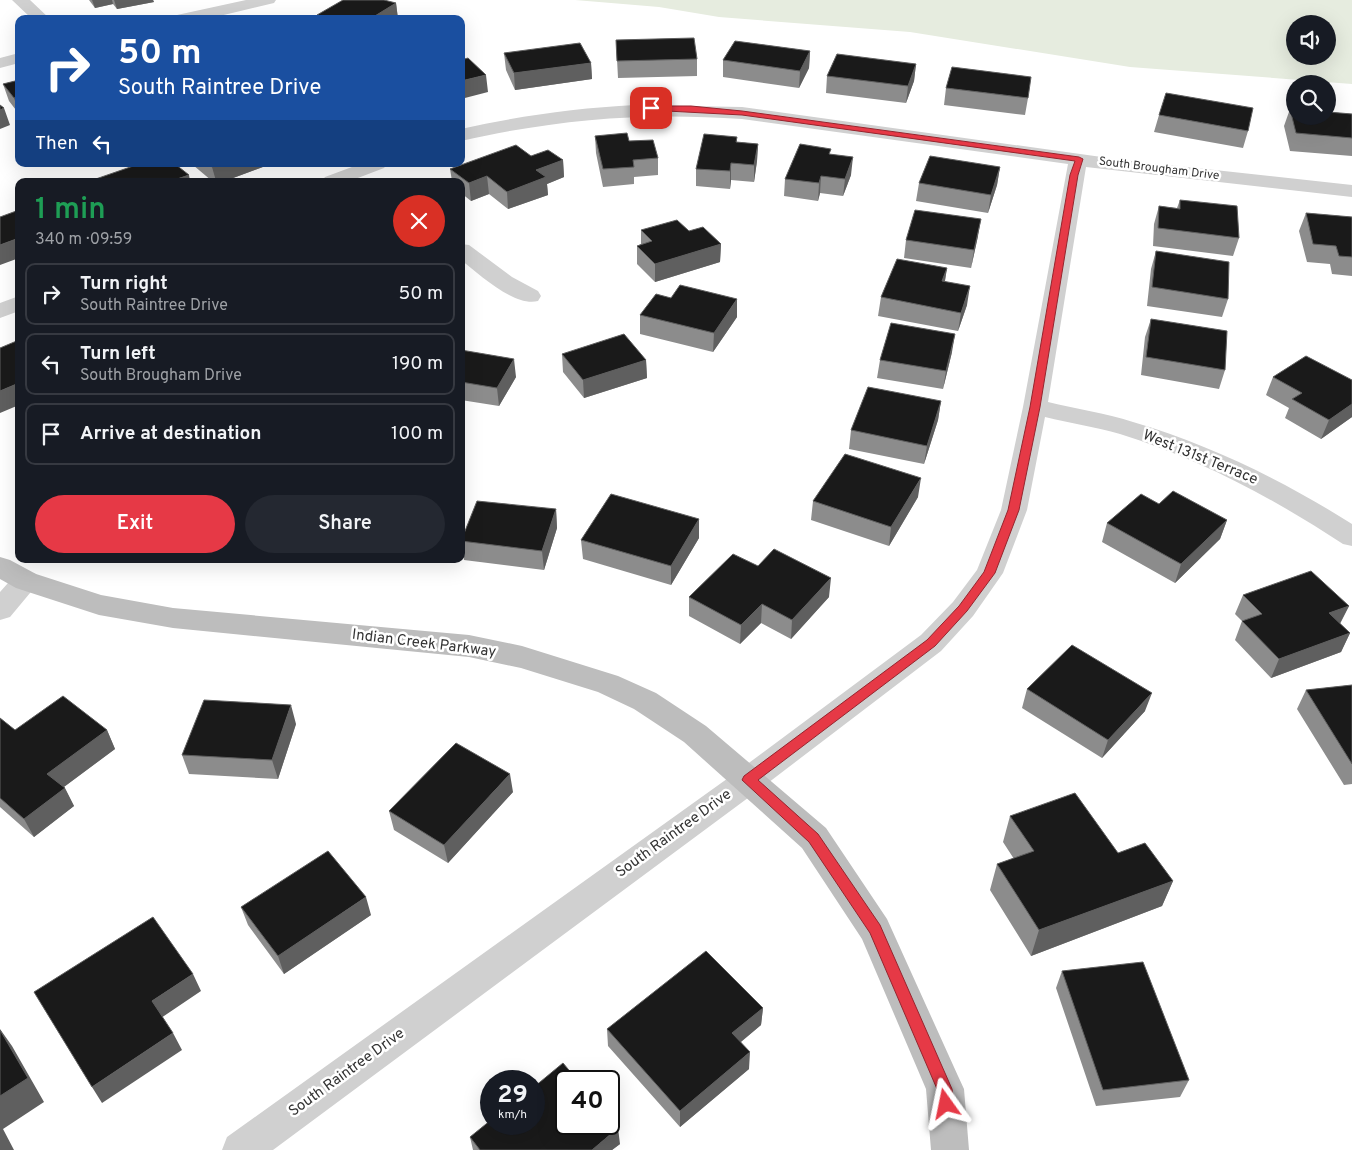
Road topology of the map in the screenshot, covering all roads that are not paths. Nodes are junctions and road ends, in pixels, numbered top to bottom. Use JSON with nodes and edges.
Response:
{"nodes":[{"id":1,"x":20,"y":0,"type":"edge"},
{"id":2,"x":268,"y":0,"type":"edge"},
{"id":3,"x":37,"y":15,"type":"edge"},
{"id":4,"x":201,"y":15,"type":"edge"},
{"id":5,"x":15,"y":59,"type":"edge"},
{"id":6,"x":0,"y":63,"type":"edge"},
{"id":7,"x":465,"y":134,"type":"edge"},
{"id":8,"x":1079,"y":159,"type":"junction"},
{"id":9,"x":369,"y":172,"type":"edge"},
{"id":10,"x":344,"y":178,"type":"edge"},
{"id":11,"x":1352,"y":190,"type":"edge"},
{"id":12,"x":465,"y":253,"type":"edge"},
{"id":13,"x":530,"y":296,"type":"dead end"},
{"id":14,"x":15,"y":305,"type":"edge"},
{"id":15,"x":0,"y":311,"type":"edge"},
{"id":16,"x":1035,"y":407,"type":"junction"},
{"id":17,"x":1352,"y":537,"type":"edge"},
{"id":18,"x":13,"y":574,"type":"edge"},
{"id":19,"x":0,"y":610,"type":"edge"},
{"id":20,"x":748,"y":780,"type":"junction"},
{"id":21,"x":241,"y":1150,"type":"edge"},
{"id":22,"x":950,"y":1150,"type":"edge"}],
"edges":[{"from":1,"to":3,"type":"street"},
{"from":2,"to":4,"type":"street"},
{"from":5,"to":6,"type":"street"},
{"from":7,"to":8,"type":"street","name":"South Brougham Drive"},
{"from":8,"to":11,"type":"street","name":"South Brougham Drive"},
{"from":8,"to":16,"type":"street","name":"South Raintree Drive"},
{"from":9,"to":10,"type":"street"},
{"from":12,"to":13,"type":"street"},
{"from":14,"to":15,"type":"street"},
{"from":16,"to":17,"type":"street","name":"West 131st Terrace"},
{"from":16,"to":20,"type":"street","name":"South Raintree Drive"},
{"from":18,"to":19,"type":"street"},
{"from":18,"to":20,"type":"street","name":"Indian Creek Parkway"},
{"from":20,"to":21,"type":"street","name":"South Raintree Drive"},
{"from":20,"to":22,"type":"street","name":"Indian Creek Parkway"}]}
